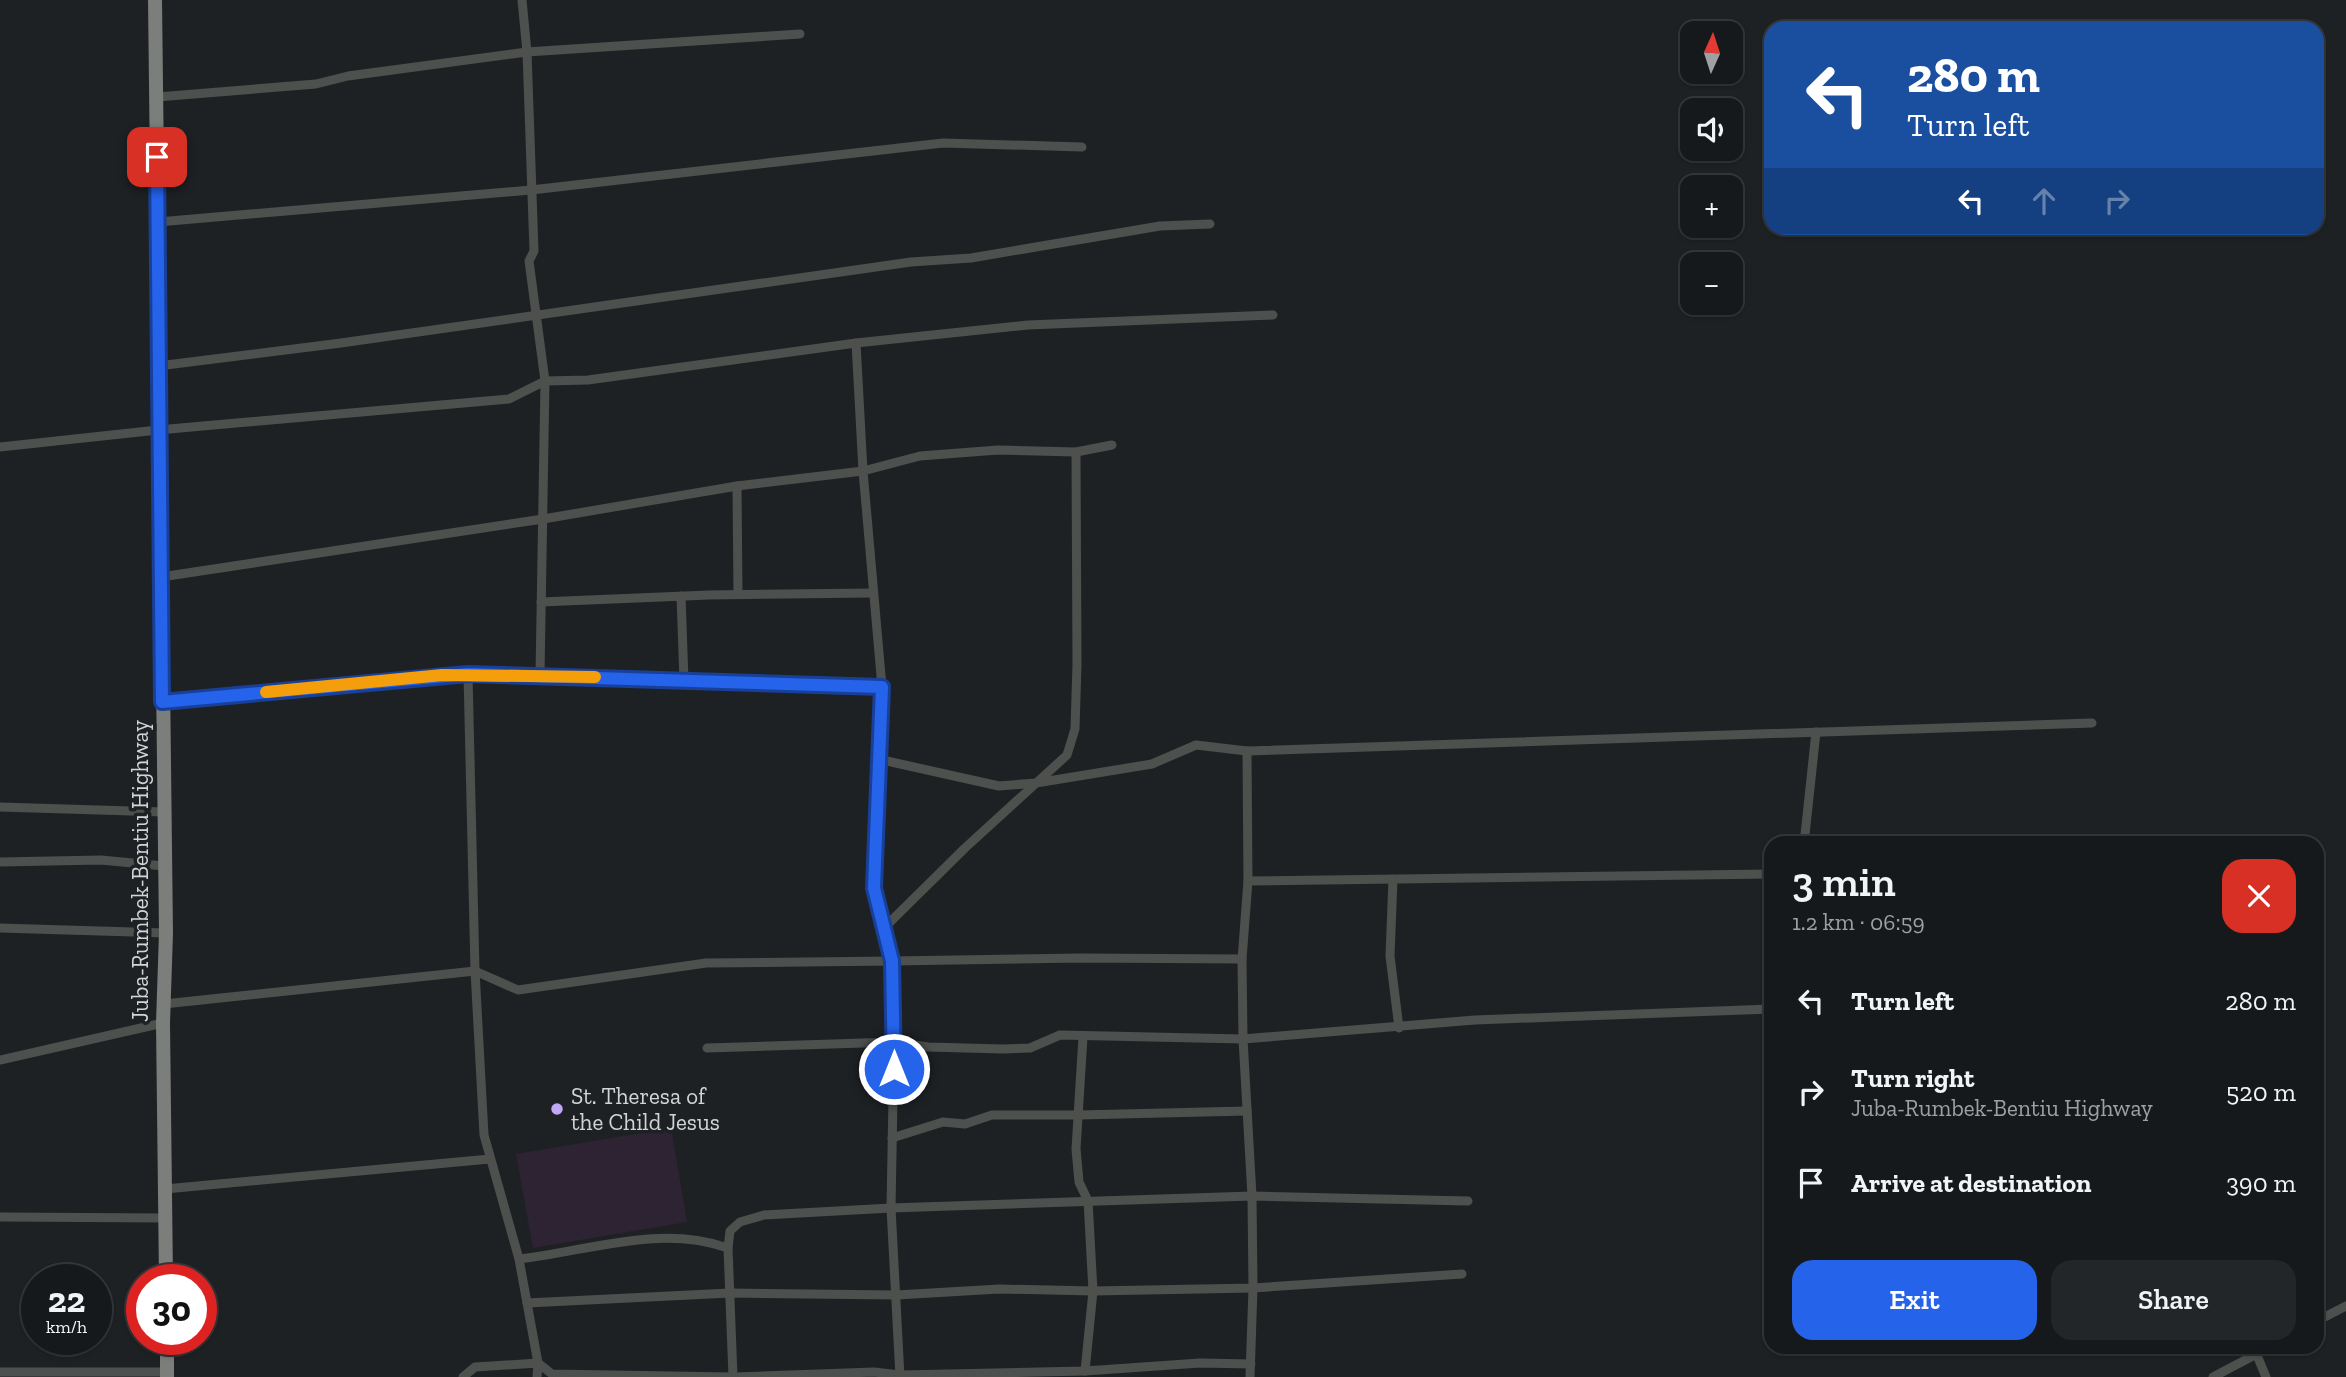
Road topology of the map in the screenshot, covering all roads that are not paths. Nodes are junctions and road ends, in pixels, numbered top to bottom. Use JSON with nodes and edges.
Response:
{"nodes":[{"id":1,"x":155,"y":0,"type":"edge"},
{"id":2,"x":522,"y":0,"type":"edge"},
{"id":3,"x":800,"y":34,"type":"dead end"},
{"id":4,"x":527,"y":51,"type":"junction"},
{"id":5,"x":157,"y":97,"type":"junction"},
{"id":6,"x":1082,"y":147,"type":"dead end"},
{"id":7,"x":531,"y":190,"type":"junction"},
{"id":8,"x":158,"y":222,"type":"junction"},
{"id":9,"x":1210,"y":224,"type":"dead end"},
{"id":10,"x":535,"y":314,"type":"junction"},
{"id":11,"x":1273,"y":315,"type":"dead end"},
{"id":12,"x":856,"y":343,"type":"junction"},
{"id":13,"x":158,"y":366,"type":"junction"},
{"id":14,"x":545,"y":382,"type":"junction"},
{"id":15,"x":158,"y":430,"type":"junction"},
{"id":16,"x":1112,"y":445,"type":"dead end"},
{"id":17,"x":0,"y":447,"type":"edge"},
{"id":18,"x":1076,"y":452,"type":"junction"},
{"id":19,"x":863,"y":471,"type":"junction"},
{"id":20,"x":737,"y":486,"type":"junction"},
{"id":21,"x":543,"y":519,"type":"junction"},
{"id":22,"x":161,"y":577,"type":"junction"},
{"id":23,"x":873,"y":593,"type":"junction"},
{"id":24,"x":738,"y":594,"type":"junction"},
{"id":25,"x":681,"y":596,"type":"junction"},
{"id":26,"x":541,"y":602,"type":"junction"},
{"id":27,"x":468,"y":674,"type":"junction"},
{"id":28,"x":540,"y":675,"type":"junction"},
{"id":29,"x":684,"y":681,"type":"junction"},
{"id":30,"x":882,"y":687,"type":"junction"},
{"id":31,"x":162,"y":702,"type":"junction"},
{"id":32,"x":2092,"y":723,"type":"dead end"},
{"id":33,"x":1816,"y":732,"type":"junction"},
{"id":34,"x":1247,"y":751,"type":"junction"},
{"id":35,"x":878,"y":760,"type":"junction"},
{"id":36,"x":1036,"y":783,"type":"junction"},
{"id":37,"x":0,"y":807,"type":"edge"},
{"id":38,"x":164,"y":812,"type":"junction"},
{"id":39,"x":1805,"y":836,"type":"edge"},
{"id":40,"x":0,"y":862,"type":"edge"},
{"id":41,"x":164,"y":866,"type":"junction"},
{"id":42,"x":1764,"y":874,"type":"edge"},
{"id":43,"x":1393,"y":879,"type":"junction"},
{"id":44,"x":1248,"y":881,"type":"junction"},
{"id":45,"x":0,"y":928,"type":"edge"},
{"id":46,"x":884,"y":928,"type":"junction"},
{"id":47,"x":166,"y":933,"type":"junction"},
{"id":48,"x":1242,"y":959,"type":"junction"},
{"id":49,"x":892,"y":961,"type":"junction"},
{"id":50,"x":475,"y":971,"type":"junction"},
{"id":51,"x":164,"y":1004,"type":"junction"},
{"id":52,"x":1764,"y":1009,"type":"edge"},
{"id":53,"x":163,"y":1023,"type":"junction"},
{"id":54,"x":1399,"y":1028,"type":"junction"},
{"id":55,"x":1083,"y":1037,"type":"junction"},
{"id":56,"x":1243,"y":1039,"type":"junction"},
{"id":57,"x":894,"y":1042,"type":"junction"},
{"id":58,"x":707,"y":1048,"type":"dead end"},
{"id":59,"x":0,"y":1060,"type":"edge"},
{"id":60,"x":1247,"y":1111,"type":"junction"},
{"id":61,"x":1079,"y":1115,"type":"junction"},
{"id":62,"x":892,"y":1138,"type":"junction"},
{"id":63,"x":490,"y":1159,"type":"junction"},
{"id":64,"x":165,"y":1189,"type":"junction"},
{"id":65,"x":1252,"y":1196,"type":"junction"},
{"id":66,"x":1088,"y":1201,"type":"junction"},
{"id":67,"x":1468,"y":1201,"type":"dead end"},
{"id":68,"x":891,"y":1208,"type":"junction"},
{"id":69,"x":0,"y":1217,"type":"edge"},
{"id":70,"x":166,"y":1218,"type":"junction"},
{"id":71,"x":728,"y":1248,"type":"junction"},
{"id":72,"x":519,"y":1259,"type":"junction"},
{"id":73,"x":166,"y":1264,"type":"edge"},
{"id":74,"x":1462,"y":1274,"type":"dead end"},
{"id":75,"x":1253,"y":1288,"type":"junction"},
{"id":76,"x":1093,"y":1291,"type":"junction"},
{"id":77,"x":730,"y":1293,"type":"junction"},
{"id":78,"x":897,"y":1295,"type":"junction"},
{"id":79,"x":527,"y":1303,"type":"junction"},
{"id":80,"x":2346,"y":1306,"type":"edge"},
{"id":81,"x":2324,"y":1317,"type":"edge"},
{"id":82,"x":2254,"y":1354,"type":"edge"},
{"id":83,"x":2256,"y":1354,"type":"edge"},
{"id":84,"x":167,"y":1355,"type":"edge"},
{"id":85,"x":538,"y":1363,"type":"junction"},
{"id":86,"x":1251,"y":1364,"type":"junction"},
{"id":87,"x":1085,"y":1371,"type":"junction"},
{"id":88,"x":0,"y":1372,"type":"edge"},
{"id":89,"x":167,"y":1374,"type":"edge"},
{"id":90,"x":900,"y":1376,"type":"edge"},
{"id":91,"x":463,"y":1377,"type":"edge"},
{"id":92,"x":537,"y":1377,"type":"edge"},
{"id":93,"x":733,"y":1377,"type":"edge"},
{"id":94,"x":1251,"y":1377,"type":"edge"},
{"id":95,"x":2213,"y":1377,"type":"edge"},
{"id":96,"x":2266,"y":1377,"type":"edge"}],
"edges":[{"from":1,"to":5,"type":"main road","name":"Juba-Rumbek-Bentiu Highway"},
{"from":2,"to":4,"type":"street"},
{"from":3,"to":4,"type":"street"},
{"from":4,"to":5,"type":"street"},
{"from":4,"to":7,"type":"street"},
{"from":5,"to":8,"type":"main road","name":"Juba-Rumbek-Bentiu Highway"},
{"from":6,"to":7,"type":"street"},
{"from":7,"to":8,"type":"street"},
{"from":7,"to":10,"type":"street"},
{"from":8,"to":13,"type":"main road","name":"Juba-Rumbek-Bentiu Highway"},
{"from":9,"to":10,"type":"street"},
{"from":10,"to":13,"type":"street"},
{"from":10,"to":14,"type":"street"},
{"from":11,"to":12,"type":"street"},
{"from":12,"to":14,"type":"street"},
{"from":12,"to":19,"type":"street"},
{"from":13,"to":15,"type":"main road","name":"Juba-Rumbek-Bentiu Highway"},
{"from":14,"to":15,"type":"street"},
{"from":14,"to":21,"type":"street"},
{"from":15,"to":17,"type":"street"},
{"from":15,"to":22,"type":"main road","name":"Juba-Rumbek-Bentiu Highway"},
{"from":16,"to":18,"type":"street"},
{"from":18,"to":19,"type":"street"},
{"from":18,"to":36,"type":"street"},
{"from":19,"to":20,"type":"street"},
{"from":19,"to":23,"type":"street"},
{"from":20,"to":21,"type":"street"},
{"from":20,"to":24,"type":"street"},
{"from":21,"to":22,"type":"street"},
{"from":21,"to":26,"type":"street"},
{"from":22,"to":31,"type":"main road","name":"Juba-Rumbek-Bentiu Highway"},
{"from":23,"to":24,"type":"street"},
{"from":23,"to":30,"type":"street"},
{"from":24,"to":25,"type":"street"},
{"from":25,"to":26,"type":"street"},
{"from":25,"to":29,"type":"street"},
{"from":26,"to":28,"type":"street"},
{"from":27,"to":28,"type":"street"},
{"from":27,"to":31,"type":"street"},
{"from":27,"to":50,"type":"street"},
{"from":28,"to":29,"type":"street"},
{"from":29,"to":30,"type":"street"},
{"from":30,"to":35,"type":"street"},
{"from":31,"to":38,"type":"main road","name":"Juba-Rumbek-Bentiu Highway"},
{"from":32,"to":33,"type":"street"},
{"from":33,"to":34,"type":"street"},
{"from":33,"to":39,"type":"street"},
{"from":34,"to":36,"type":"street"},
{"from":34,"to":44,"type":"street"},
{"from":35,"to":36,"type":"street"},
{"from":35,"to":46,"type":"street"},
{"from":36,"to":46,"type":"street"},
{"from":37,"to":38,"type":"street"},
{"from":38,"to":41,"type":"main road","name":"Juba-Rumbek-Bentiu Highway"},
{"from":40,"to":41,"type":"street"},
{"from":41,"to":47,"type":"main road","name":"Juba-Rumbek-Bentiu Highway"},
{"from":42,"to":43,"type":"street"},
{"from":43,"to":44,"type":"street"},
{"from":43,"to":54,"type":"street"},
{"from":44,"to":48,"type":"street"},
{"from":45,"to":47,"type":"street"},
{"from":46,"to":49,"type":"street"},
{"from":47,"to":51,"type":"main road","name":"Juba-Rumbek-Bentiu Highway"},
{"from":48,"to":49,"type":"street"},
{"from":48,"to":56,"type":"street"},
{"from":49,"to":50,"type":"street"},
{"from":49,"to":57,"type":"street"},
{"from":50,"to":51,"type":"street"},
{"from":50,"to":63,"type":"street"},
{"from":51,"to":53,"type":"main road","name":"Juba-Rumbek-Bentiu Highway"},
{"from":52,"to":54,"type":"street"},
{"from":53,"to":59,"type":"street"},
{"from":53,"to":64,"type":"main road","name":"Juba-Rumbek-Bentiu Highway"},
{"from":54,"to":56,"type":"street"},
{"from":55,"to":56,"type":"street"},
{"from":55,"to":57,"type":"street"},
{"from":55,"to":61,"type":"street"},
{"from":56,"to":60,"type":"street"},
{"from":57,"to":58,"type":"street"},
{"from":57,"to":62,"type":"street"},
{"from":60,"to":61,"type":"street"},
{"from":60,"to":65,"type":"street"},
{"from":61,"to":62,"type":"street"},
{"from":61,"to":66,"type":"street"},
{"from":62,"to":68,"type":"street"},
{"from":63,"to":64,"type":"street"},
{"from":63,"to":72,"type":"street"},
{"from":64,"to":70,"type":"main road","name":"Juba-Rumbek-Bentiu Highway"},
{"from":65,"to":66,"type":"street"},
{"from":65,"to":67,"type":"street"},
{"from":65,"to":75,"type":"street"},
{"from":66,"to":68,"type":"street"},
{"from":66,"to":76,"type":"street"},
{"from":68,"to":71,"type":"street"},
{"from":68,"to":78,"type":"street"},
{"from":69,"to":70,"type":"street"},
{"from":70,"to":73,"type":"main road","name":"Juba-Rumbek-Bentiu Highway"},
{"from":71,"to":72,"type":"street"},
{"from":71,"to":77,"type":"street"},
{"from":72,"to":79,"type":"street"},
{"from":74,"to":75,"type":"street"},
{"from":75,"to":76,"type":"street"},
{"from":75,"to":86,"type":"street"},
{"from":76,"to":78,"type":"street"},
{"from":76,"to":87,"type":"street"},
{"from":77,"to":78,"type":"street"},
{"from":77,"to":79,"type":"street"},
{"from":77,"to":93,"type":"street"},
{"from":78,"to":90,"type":"street"},
{"from":79,"to":85,"type":"street"},
{"from":80,"to":81,"type":"street"},
{"from":82,"to":95,"type":"street"},
{"from":83,"to":96,"type":"street"},
{"from":84,"to":89,"type":"main road"},
{"from":85,"to":91,"type":"street"},
{"from":85,"to":92,"type":"street"},
{"from":85,"to":93,"type":"street"},
{"from":86,"to":87,"type":"street"},
{"from":86,"to":94,"type":"street"},
{"from":87,"to":90,"type":"street"},
{"from":88,"to":89,"type":"street"},
{"from":90,"to":93,"type":"street"}]}
